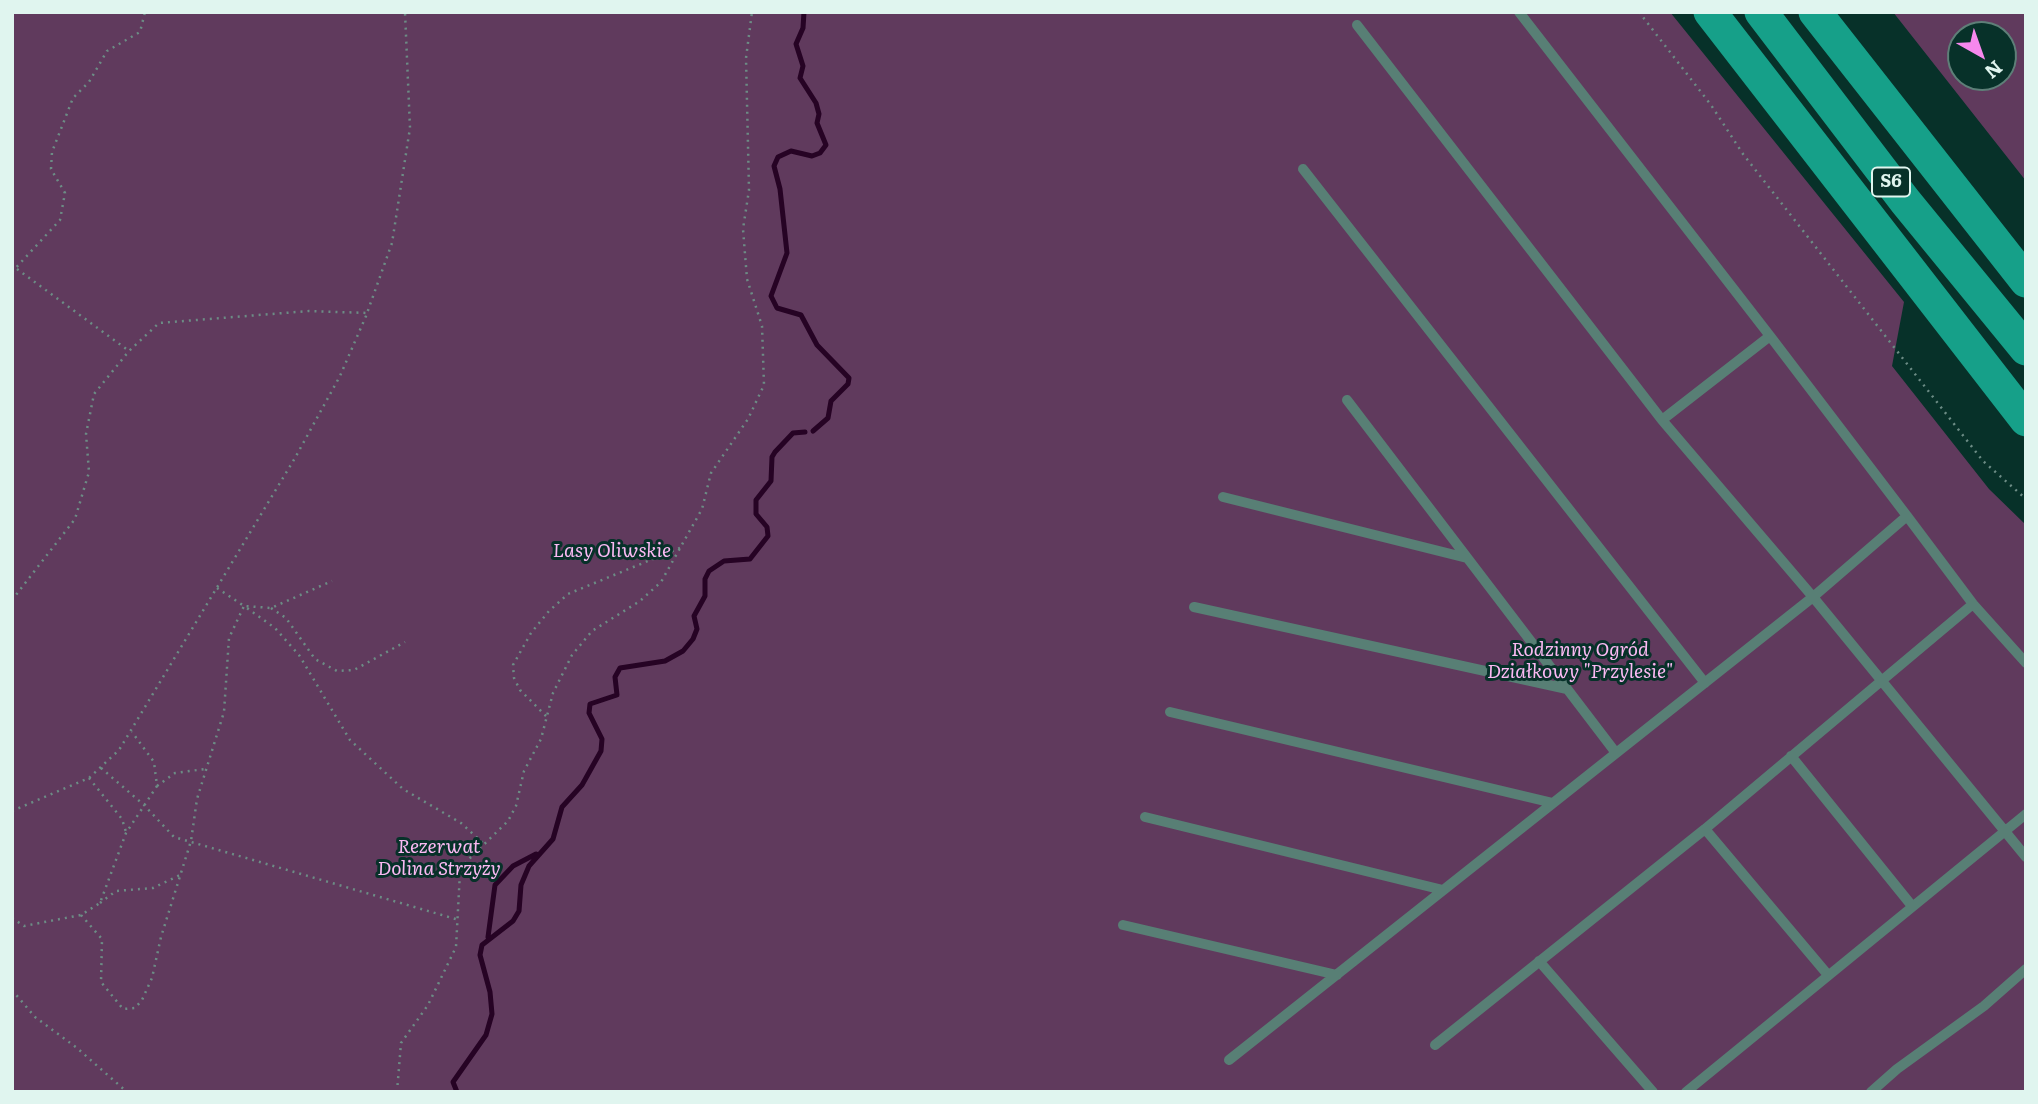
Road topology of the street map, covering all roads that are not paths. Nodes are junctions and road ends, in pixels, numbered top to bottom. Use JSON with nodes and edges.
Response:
{"nodes":[{"id":1,"x":1519,"y":12,"type":"edge"},
{"id":2,"x":1710,"y":12,"type":"edge"},
{"id":3,"x":1761,"y":12,"type":"edge"},
{"id":4,"x":1815,"y":12,"type":"edge"},
{"id":5,"x":1357,"y":25,"type":"dead end"},
{"id":6,"x":1303,"y":169,"type":"dead end"},
{"id":7,"x":2026,"y":281,"type":"edge"},
{"id":8,"x":1770,"y":336,"type":"junction"},
{"id":9,"x":2026,"y":349,"type":"edge"},
{"id":10,"x":1347,"y":400,"type":"dead end"},
{"id":11,"x":1662,"y":419,"type":"junction"},
{"id":12,"x":2026,"y":420,"type":"edge"},
{"id":13,"x":1223,"y":497,"type":"dead end"},
{"id":14,"x":1907,"y":516,"type":"junction"},
{"id":15,"x":1467,"y":558,"type":"junction"},
{"id":16,"x":1813,"y":597,"type":"junction"},
{"id":17,"x":1973,"y":604,"type":"junction"},
{"id":18,"x":1194,"y":607,"type":"dead end"},
{"id":19,"x":2026,"y":663,"type":"edge"},
{"id":20,"x":1882,"y":682,"type":"junction"},
{"id":21,"x":1705,"y":683,"type":"junction"},
{"id":22,"x":1567,"y":689,"type":"junction"},
{"id":23,"x":1170,"y":712,"type":"dead end"},
{"id":24,"x":1616,"y":754,"type":"junction"},
{"id":25,"x":1791,"y":756,"type":"junction"},
{"id":26,"x":1553,"y":803,"type":"junction"},
{"id":27,"x":2026,"y":814,"type":"edge"},
{"id":28,"x":1145,"y":817,"type":"dead end"},
{"id":29,"x":1706,"y":828,"type":"junction"},
{"id":30,"x":2005,"y":830,"type":"junction"},
{"id":31,"x":2026,"y":857,"type":"edge"},
{"id":32,"x":1443,"y":890,"type":"junction"},
{"id":33,"x":1912,"y":906,"type":"junction"},
{"id":34,"x":1123,"y":925,"type":"dead end"},
{"id":35,"x":1539,"y":961,"type":"junction"},
{"id":36,"x":2026,"y":969,"type":"edge"},
{"id":37,"x":1337,"y":975,"type":"junction"},
{"id":38,"x":1828,"y":975,"type":"junction"},
{"id":39,"x":1434,"y":1045,"type":"dead end"},
{"id":40,"x":1229,"y":1060,"type":"dead end"},
{"id":41,"x":1653,"y":1092,"type":"edge"},
{"id":42,"x":1686,"y":1092,"type":"edge"},
{"id":43,"x":1871,"y":1092,"type":"edge"}],
"edges":[{"from":1,"to":8,"type":"lane"},
{"from":2,"to":12,"type":"highway"},
{"from":3,"to":9,"type":"highway","number":"S6"},
{"from":4,"to":7,"type":"highway","number":"S6"},
{"from":5,"to":11,"type":"lane"},
{"from":6,"to":21,"type":"lane"},
{"from":8,"to":11,"type":"lane"},
{"from":8,"to":14,"type":"lane"},
{"from":10,"to":15,"type":"lane"},
{"from":11,"to":16,"type":"lane"},
{"from":13,"to":15,"type":"lane"},
{"from":14,"to":16,"type":"lane"},
{"from":14,"to":17,"type":"lane"},
{"from":15,"to":22,"type":"lane"},
{"from":16,"to":20,"type":"lane"},
{"from":16,"to":21,"type":"lane"},
{"from":17,"to":19,"type":"lane"},
{"from":17,"to":20,"type":"lane"},
{"from":18,"to":22,"type":"lane"},
{"from":20,"to":25,"type":"lane"},
{"from":20,"to":30,"type":"lane"},
{"from":21,"to":24,"type":"lane"},
{"from":22,"to":24,"type":"lane"},
{"from":23,"to":26,"type":"lane"},
{"from":24,"to":26,"type":"lane"},
{"from":25,"to":29,"type":"lane"},
{"from":25,"to":33,"type":"lane"},
{"from":26,"to":32,"type":"lane"},
{"from":27,"to":30,"type":"lane"},
{"from":28,"to":32,"type":"lane"},
{"from":29,"to":35,"type":"lane"},
{"from":29,"to":38,"type":"lane"},
{"from":30,"to":31,"type":"lane"},
{"from":30,"to":33,"type":"lane"},
{"from":32,"to":37,"type":"lane"},
{"from":33,"to":38,"type":"lane"},
{"from":34,"to":37,"type":"lane"},
{"from":35,"to":39,"type":"lane"},
{"from":35,"to":41,"type":"lane"},
{"from":36,"to":43,"type":"lane"},
{"from":37,"to":40,"type":"lane"},
{"from":38,"to":42,"type":"lane"}]}
